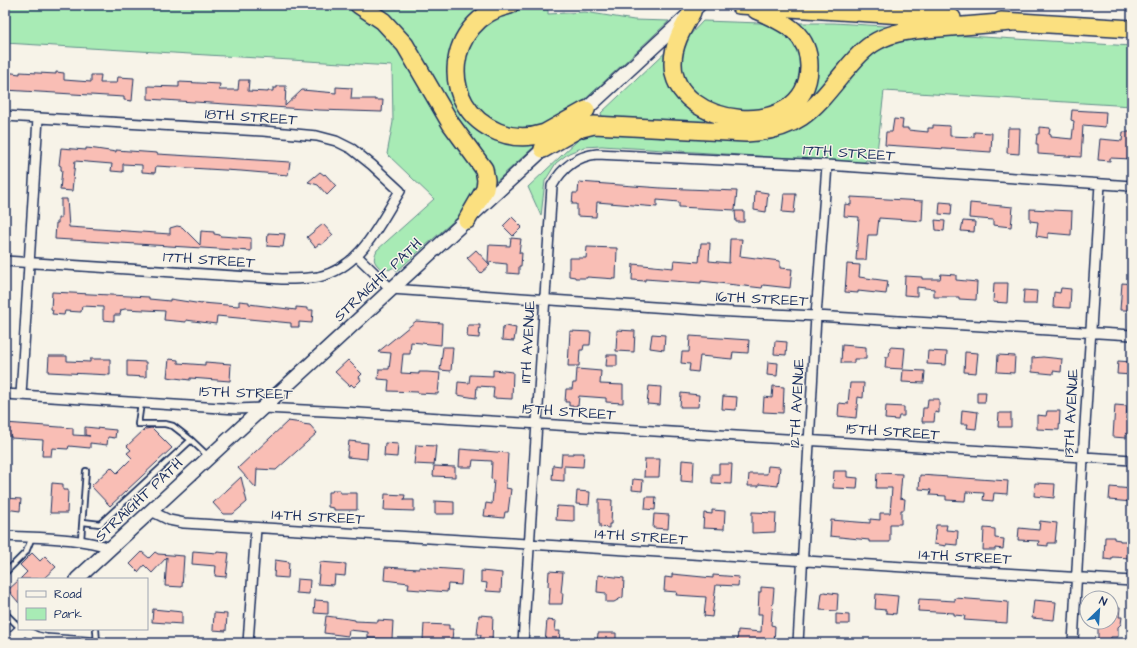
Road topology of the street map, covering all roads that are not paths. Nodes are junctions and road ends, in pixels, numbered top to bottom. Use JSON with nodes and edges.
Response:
{"nodes":[{"id":1,"x":359,"y":5,"type":"edge"},
{"id":2,"x":510,"y":5,"type":"edge"},
{"id":3,"x":739,"y":5,"type":"edge"},
{"id":4,"x":746,"y":5,"type":"edge"},
{"id":5,"x":696,"y":8,"type":"edge"},
{"id":6,"x":1012,"y":22,"type":"junction"},
{"id":7,"x":1132,"y":29,"type":"edge"},
{"id":8,"x":586,"y":110,"type":"junction"},
{"id":9,"x":5,"y":116,"type":"edge"},
{"id":10,"x":38,"y":118,"type":"junction"},
{"id":11,"x":544,"y":149,"type":"junction"},
{"id":12,"x":827,"y":165,"type":"junction"},
{"id":13,"x":567,"y":167,"type":"joint"},
{"id":14,"x":1100,"y":184,"type":"junction"},
{"id":15,"x":1132,"y":186,"type":"edge"},
{"id":16,"x":467,"y":220,"type":"junction"},
{"id":17,"x":357,"y":256,"type":"junction"},
{"id":18,"x":5,"y":261,"type":"edge"},
{"id":19,"x":29,"y":262,"type":"junction"},
{"id":20,"x":391,"y":289,"type":"junction"},
{"id":21,"x":544,"y":299,"type":"junction"},
{"id":22,"x":816,"y":316,"type":"junction"},
{"id":23,"x":1090,"y":332,"type":"junction"},
{"id":24,"x":1132,"y":335,"type":"edge"},
{"id":25,"x":5,"y":394,"type":"edge"},
{"id":26,"x":21,"y":395,"type":"junction"},
{"id":27,"x":141,"y":402,"type":"junction"},
{"id":28,"x":264,"y":408,"type":"junction"},
{"id":29,"x":537,"y":424,"type":"junction"},
{"id":30,"x":191,"y":440,"type":"junction"},
{"id":31,"x":809,"y":440,"type":"junction"},
{"id":32,"x":210,"y":457,"type":"junction"},
{"id":33,"x":1083,"y":458,"type":"junction"},
{"id":34,"x":1132,"y":460,"type":"edge"},
{"id":35,"x":86,"y":471,"type":"dead end"},
{"id":36,"x":151,"y":511,"type":"junction"},
{"id":37,"x":83,"y":522,"type":"junction"},
{"id":38,"x":256,"y":528,"type":"junction"},
{"id":39,"x":5,"y":536,"type":"edge"},
{"id":40,"x":32,"y":537,"type":"junction"},
{"id":41,"x":80,"y":540,"type":"junction"},
{"id":42,"x":529,"y":544,"type":"junction"},
{"id":43,"x":111,"y":548,"type":"junction"},
{"id":44,"x":802,"y":562,"type":"junction"},
{"id":45,"x":5,"y":573,"type":"edge"},
{"id":46,"x":81,"y":578,"type":"edge"},
{"id":47,"x":1077,"y":578,"type":"junction"},
{"id":48,"x":1132,"y":581,"type":"edge"},
{"id":49,"x":5,"y":613,"type":"edge"},
{"id":50,"x":18,"y":626,"type":"edge"},
{"id":51,"x":20,"y":630,"type":"edge"},
{"id":52,"x":23,"y":630,"type":"edge"},
{"id":53,"x":96,"y":630,"type":"edge"},
{"id":54,"x":8,"y":643,"type":"edge"},
{"id":55,"x":96,"y":643,"type":"edge"},
{"id":56,"x":103,"y":643,"type":"edge"},
{"id":57,"x":248,"y":643,"type":"edge"},
{"id":58,"x":523,"y":643,"type":"edge"},
{"id":59,"x":798,"y":643,"type":"edge"},
{"id":60,"x":1073,"y":643,"type":"edge"}],
"edges":[{"from":1,"to":16,"type":"highway"},
{"from":2,"to":8,"type":"highway"},
{"from":3,"to":4,"type":"highway"},
{"from":4,"to":5,"type":"highway"},
{"from":4,"to":6,"type":"highway"},
{"from":5,"to":8,"type":"main road","name":"STRAIGHT PATH"},
{"from":6,"to":7,"type":"highway"},
{"from":6,"to":11,"type":"highway"},
{"from":8,"to":11,"type":"main road","name":"STRAIGHT PATH"},
{"from":9,"to":10,"type":"street","name":"18TH STREET"},
{"from":10,"to":17,"type":"street","name":"18TH STREET"},
{"from":10,"to":19,"type":"street"},
{"from":11,"to":16,"type":"main road","name":"STRAIGHT PATH"},
{"from":12,"to":13,"type":"street","name":"17TH STREET"},
{"from":12,"to":14,"type":"street","name":"17TH STREET"},
{"from":12,"to":22,"type":"street","name":"12TH AVENUE"},
{"from":13,"to":21,"type":"street","name":"11TH AVENUE"},
{"from":14,"to":15,"type":"street","name":"17TH STREET"},
{"from":14,"to":23,"type":"street","name":"13TH AVENUE"},
{"from":16,"to":20,"type":"main road","name":"STRAIGHT PATH"},
{"from":17,"to":19,"type":"street","name":"17TH STREET"},
{"from":17,"to":20,"type":"street"},
{"from":18,"to":19,"type":"street","name":"17TH STREET"},
{"from":19,"to":26,"type":"street"},
{"from":20,"to":21,"type":"street","name":"16TH STREET"},
{"from":20,"to":28,"type":"main road","name":"STRAIGHT PATH"},
{"from":21,"to":22,"type":"street","name":"16TH STREET"},
{"from":21,"to":29,"type":"street","name":"11TH AVENUE"},
{"from":22,"to":23,"type":"street","name":"16TH STREET"},
{"from":22,"to":31,"type":"street","name":"12TH AVENUE"},
{"from":23,"to":24,"type":"street","name":"16TH STREET"},
{"from":23,"to":33,"type":"street","name":"13TH AVENUE"},
{"from":25,"to":26,"type":"street","name":"15TH STREET"},
{"from":26,"to":27,"type":"street","name":"15TH STREET"},
{"from":27,"to":28,"type":"street","name":"15TH STREET"},
{"from":27,"to":30,"type":"lane"},
{"from":28,"to":29,"type":"street","name":"15TH STREET"},
{"from":28,"to":32,"type":"main road","name":"STRAIGHT PATH"},
{"from":29,"to":31,"type":"street","name":"15TH STREET"},
{"from":29,"to":42,"type":"street","name":"11TH AVENUE"},
{"from":30,"to":32,"type":"lane"},
{"from":30,"to":37,"type":"lane"},
{"from":31,"to":33,"type":"street","name":"15TH STREET"},
{"from":31,"to":44,"type":"street","name":"12TH AVENUE"},
{"from":32,"to":36,"type":"main road","name":"STRAIGHT PATH"},
{"from":33,"to":34,"type":"street","name":"15TH STREET"},
{"from":33,"to":47,"type":"street","name":"13TH AVENUE"},
{"from":35,"to":37,"type":"lane"},
{"from":36,"to":38,"type":"street","name":"14TH STREET"},
{"from":36,"to":43,"type":"main road","name":"STRAIGHT PATH"},
{"from":37,"to":41,"type":"lane"},
{"from":38,"to":42,"type":"street","name":"14TH STREET"},
{"from":38,"to":57,"type":"street"},
{"from":39,"to":40,"type":"street"},
{"from":40,"to":41,"type":"street"},
{"from":40,"to":45,"type":"lane"},
{"from":41,"to":43,"type":"street"},
{"from":42,"to":44,"type":"street","name":"14TH STREET"},
{"from":42,"to":58,"type":"street","name":"11TH AVENUE"},
{"from":43,"to":46,"type":"main road","name":"STRAIGHT PATH"},
{"from":44,"to":47,"type":"street","name":"14TH STREET"},
{"from":44,"to":59,"type":"street","name":"12TH AVENUE"},
{"from":47,"to":48,"type":"street","name":"14TH STREET"},
{"from":47,"to":60,"type":"street","name":"13TH AVENUE"},
{"from":49,"to":50,"type":"lane"},
{"from":51,"to":54,"type":"main road"},
{"from":52,"to":55,"type":"street"},
{"from":53,"to":55,"type":"lane"},
{"from":55,"to":56,"type":"street"}]}
